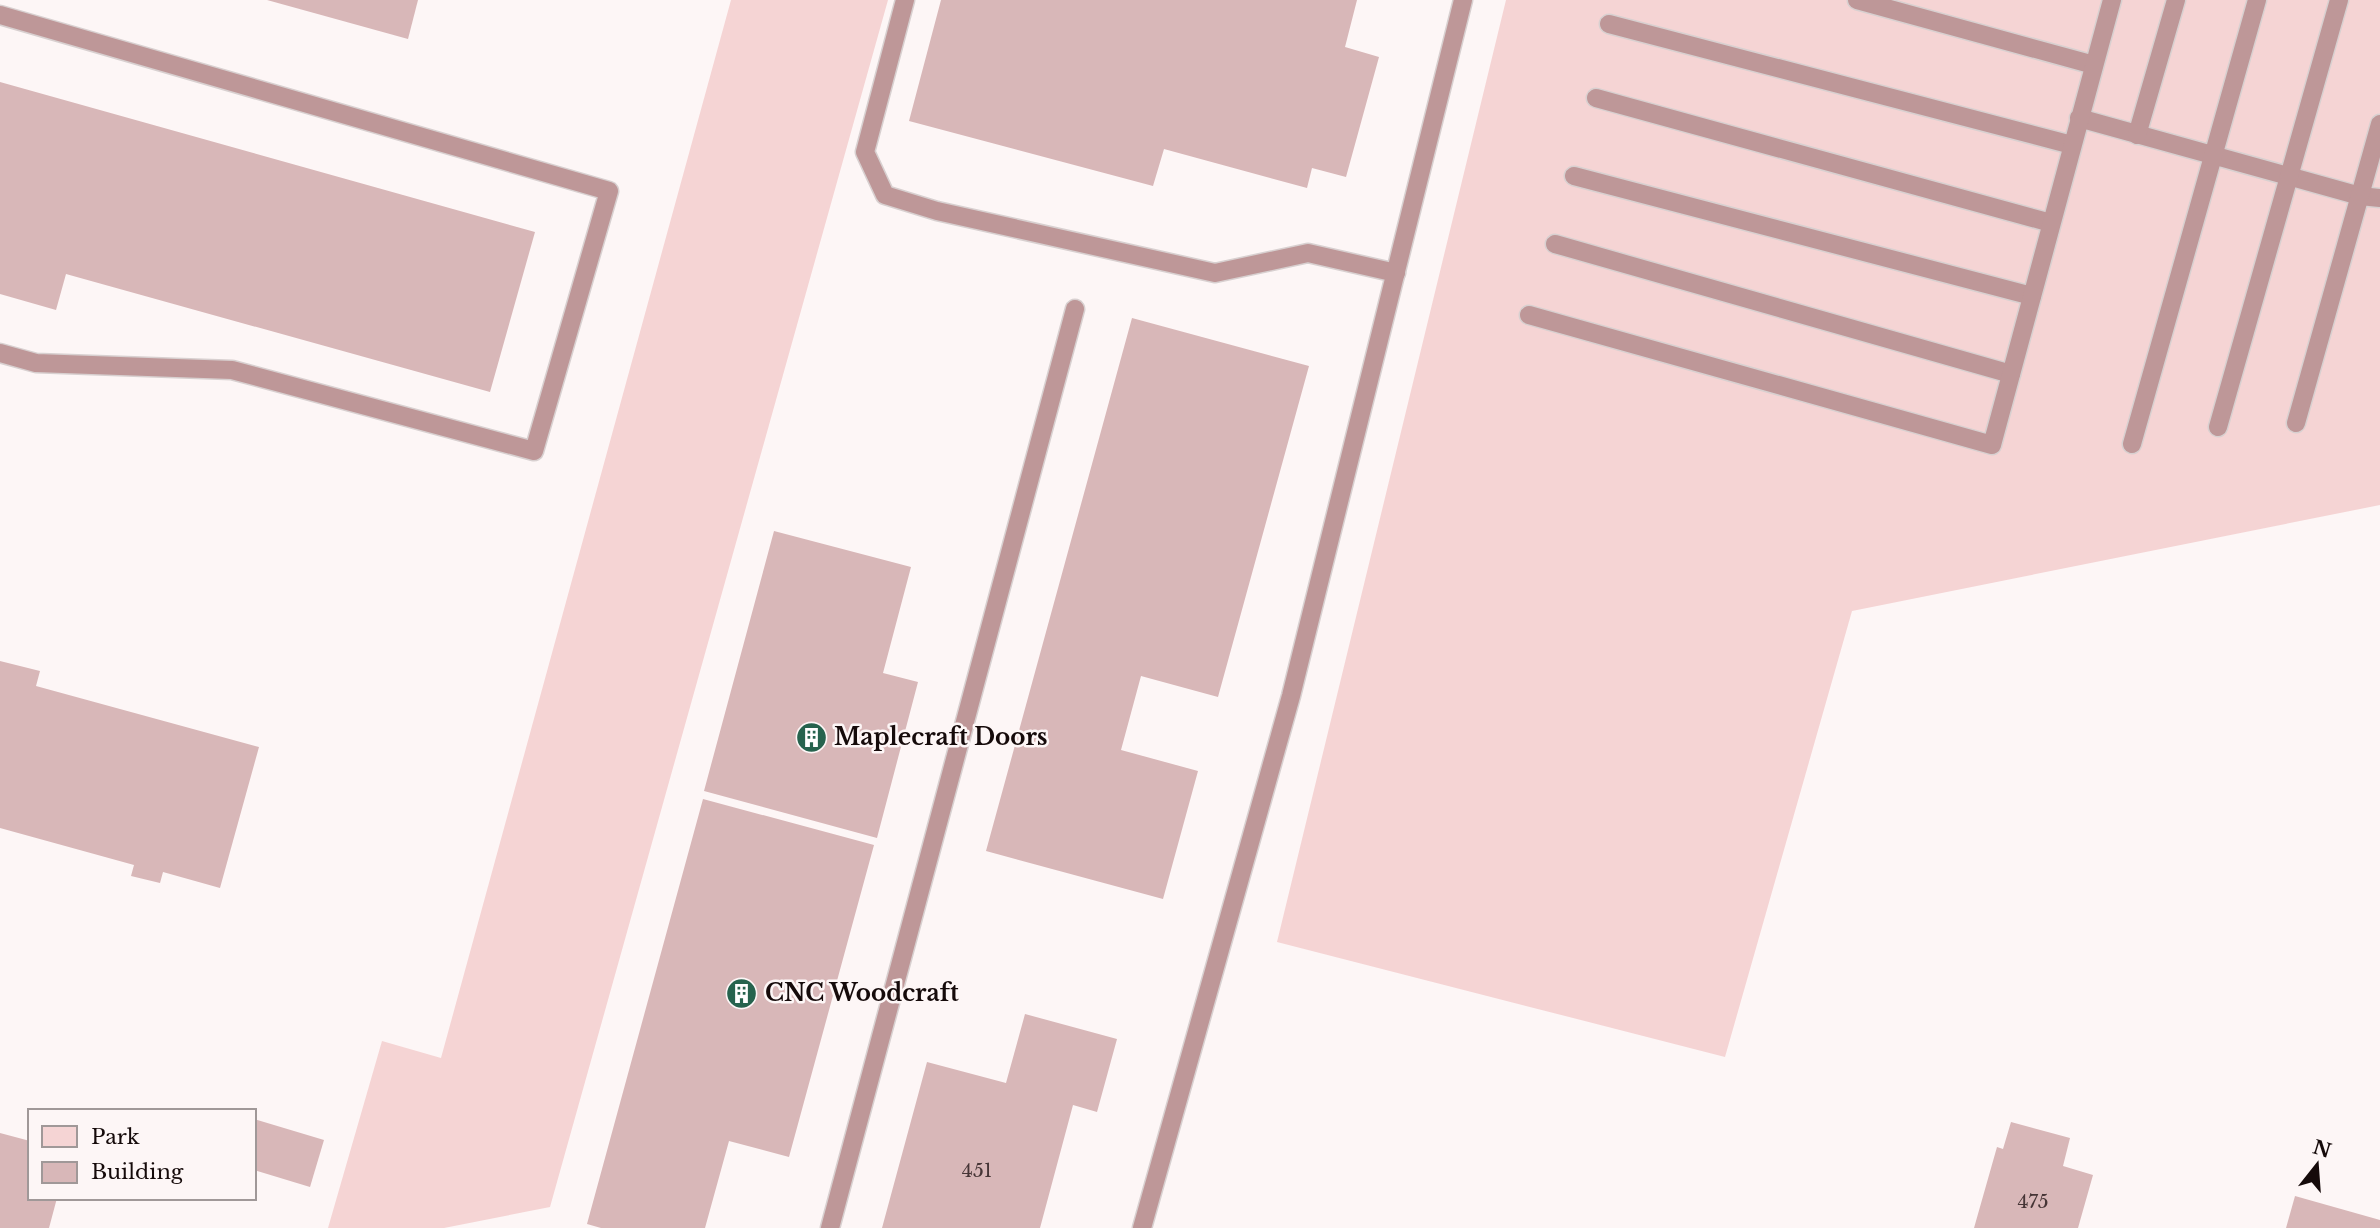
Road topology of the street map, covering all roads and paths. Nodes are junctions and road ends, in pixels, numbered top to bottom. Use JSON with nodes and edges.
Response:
{"nodes":[{"id":1,"x":905,"y":0,"type":"edge"},
{"id":2,"x":1463,"y":0,"type":"edge"},
{"id":3,"x":1857,"y":0,"type":"edge"},
{"id":4,"x":2112,"y":0,"type":"edge"},
{"id":5,"x":2176,"y":0,"type":"edge"},
{"id":6,"x":2257,"y":0,"type":"edge"},
{"id":7,"x":2339,"y":0,"type":"edge"},
{"id":8,"x":0,"y":15,"type":"edge"},
{"id":9,"x":1609,"y":24,"type":"dead end"},
{"id":10,"x":2094,"y":65,"type":"junction"},
{"id":11,"x":1596,"y":97,"type":"dead end"},
{"id":12,"x":2079,"y":118,"type":"junction"},
{"id":13,"x":2380,"y":124,"type":"edge"},
{"id":14,"x":2137,"y":135,"type":"junction"},
{"id":15,"x":2072,"y":145,"type":"junction"},
{"id":16,"x":2213,"y":157,"type":"junction"},
{"id":17,"x":1574,"y":176,"type":"dead end"},
{"id":18,"x":2288,"y":176,"type":"junction"},
{"id":19,"x":2360,"y":196,"type":"junction"},
{"id":20,"x":2380,"y":198,"type":"edge"},
{"id":21,"x":2051,"y":223,"type":"junction"},
{"id":22,"x":1555,"y":244,"type":"dead end"},
{"id":23,"x":1395,"y":273,"type":"junction"},
{"id":24,"x":2032,"y":296,"type":"junction"},
{"id":25,"x":1075,"y":309,"type":"dead end"},
{"id":26,"x":1530,"y":315,"type":"dead end"},
{"id":27,"x":0,"y":353,"type":"edge"},
{"id":28,"x":2011,"y":374,"type":"junction"},
{"id":29,"x":2296,"y":424,"type":"dead end"},
{"id":30,"x":2218,"y":428,"type":"dead end"},
{"id":31,"x":2132,"y":444,"type":"dead end"},
{"id":32,"x":830,"y":1228,"type":"edge"},
{"id":33,"x":1142,"y":1228,"type":"edge"}],
"edges":[{"from":1,"to":23,"type":"lane"},
{"from":2,"to":23,"type":"lane"},
{"from":3,"to":10,"type":"lane"},
{"from":4,"to":10,"type":"lane"},
{"from":5,"to":14,"type":"lane"},
{"from":6,"to":16,"type":"lane"},
{"from":7,"to":18,"type":"lane"},
{"from":8,"to":27,"type":"lane"},
{"from":9,"to":15,"type":"lane"},
{"from":10,"to":12,"type":"lane"},
{"from":11,"to":21,"type":"lane"},
{"from":12,"to":14,"type":"lane"},
{"from":12,"to":15,"type":"lane"},
{"from":13,"to":19,"type":"lane"},
{"from":14,"to":16,"type":"lane"},
{"from":15,"to":21,"type":"lane"},
{"from":16,"to":18,"type":"lane"},
{"from":16,"to":31,"type":"lane"},
{"from":17,"to":24,"type":"lane"},
{"from":18,"to":19,"type":"lane"},
{"from":18,"to":30,"type":"lane"},
{"from":19,"to":20,"type":"lane"},
{"from":19,"to":29,"type":"lane"},
{"from":21,"to":24,"type":"lane"},
{"from":22,"to":28,"type":"lane"},
{"from":23,"to":33,"type":"lane"},
{"from":24,"to":28,"type":"lane"},
{"from":25,"to":32,"type":"lane"},
{"from":26,"to":28,"type":"lane"}]}
